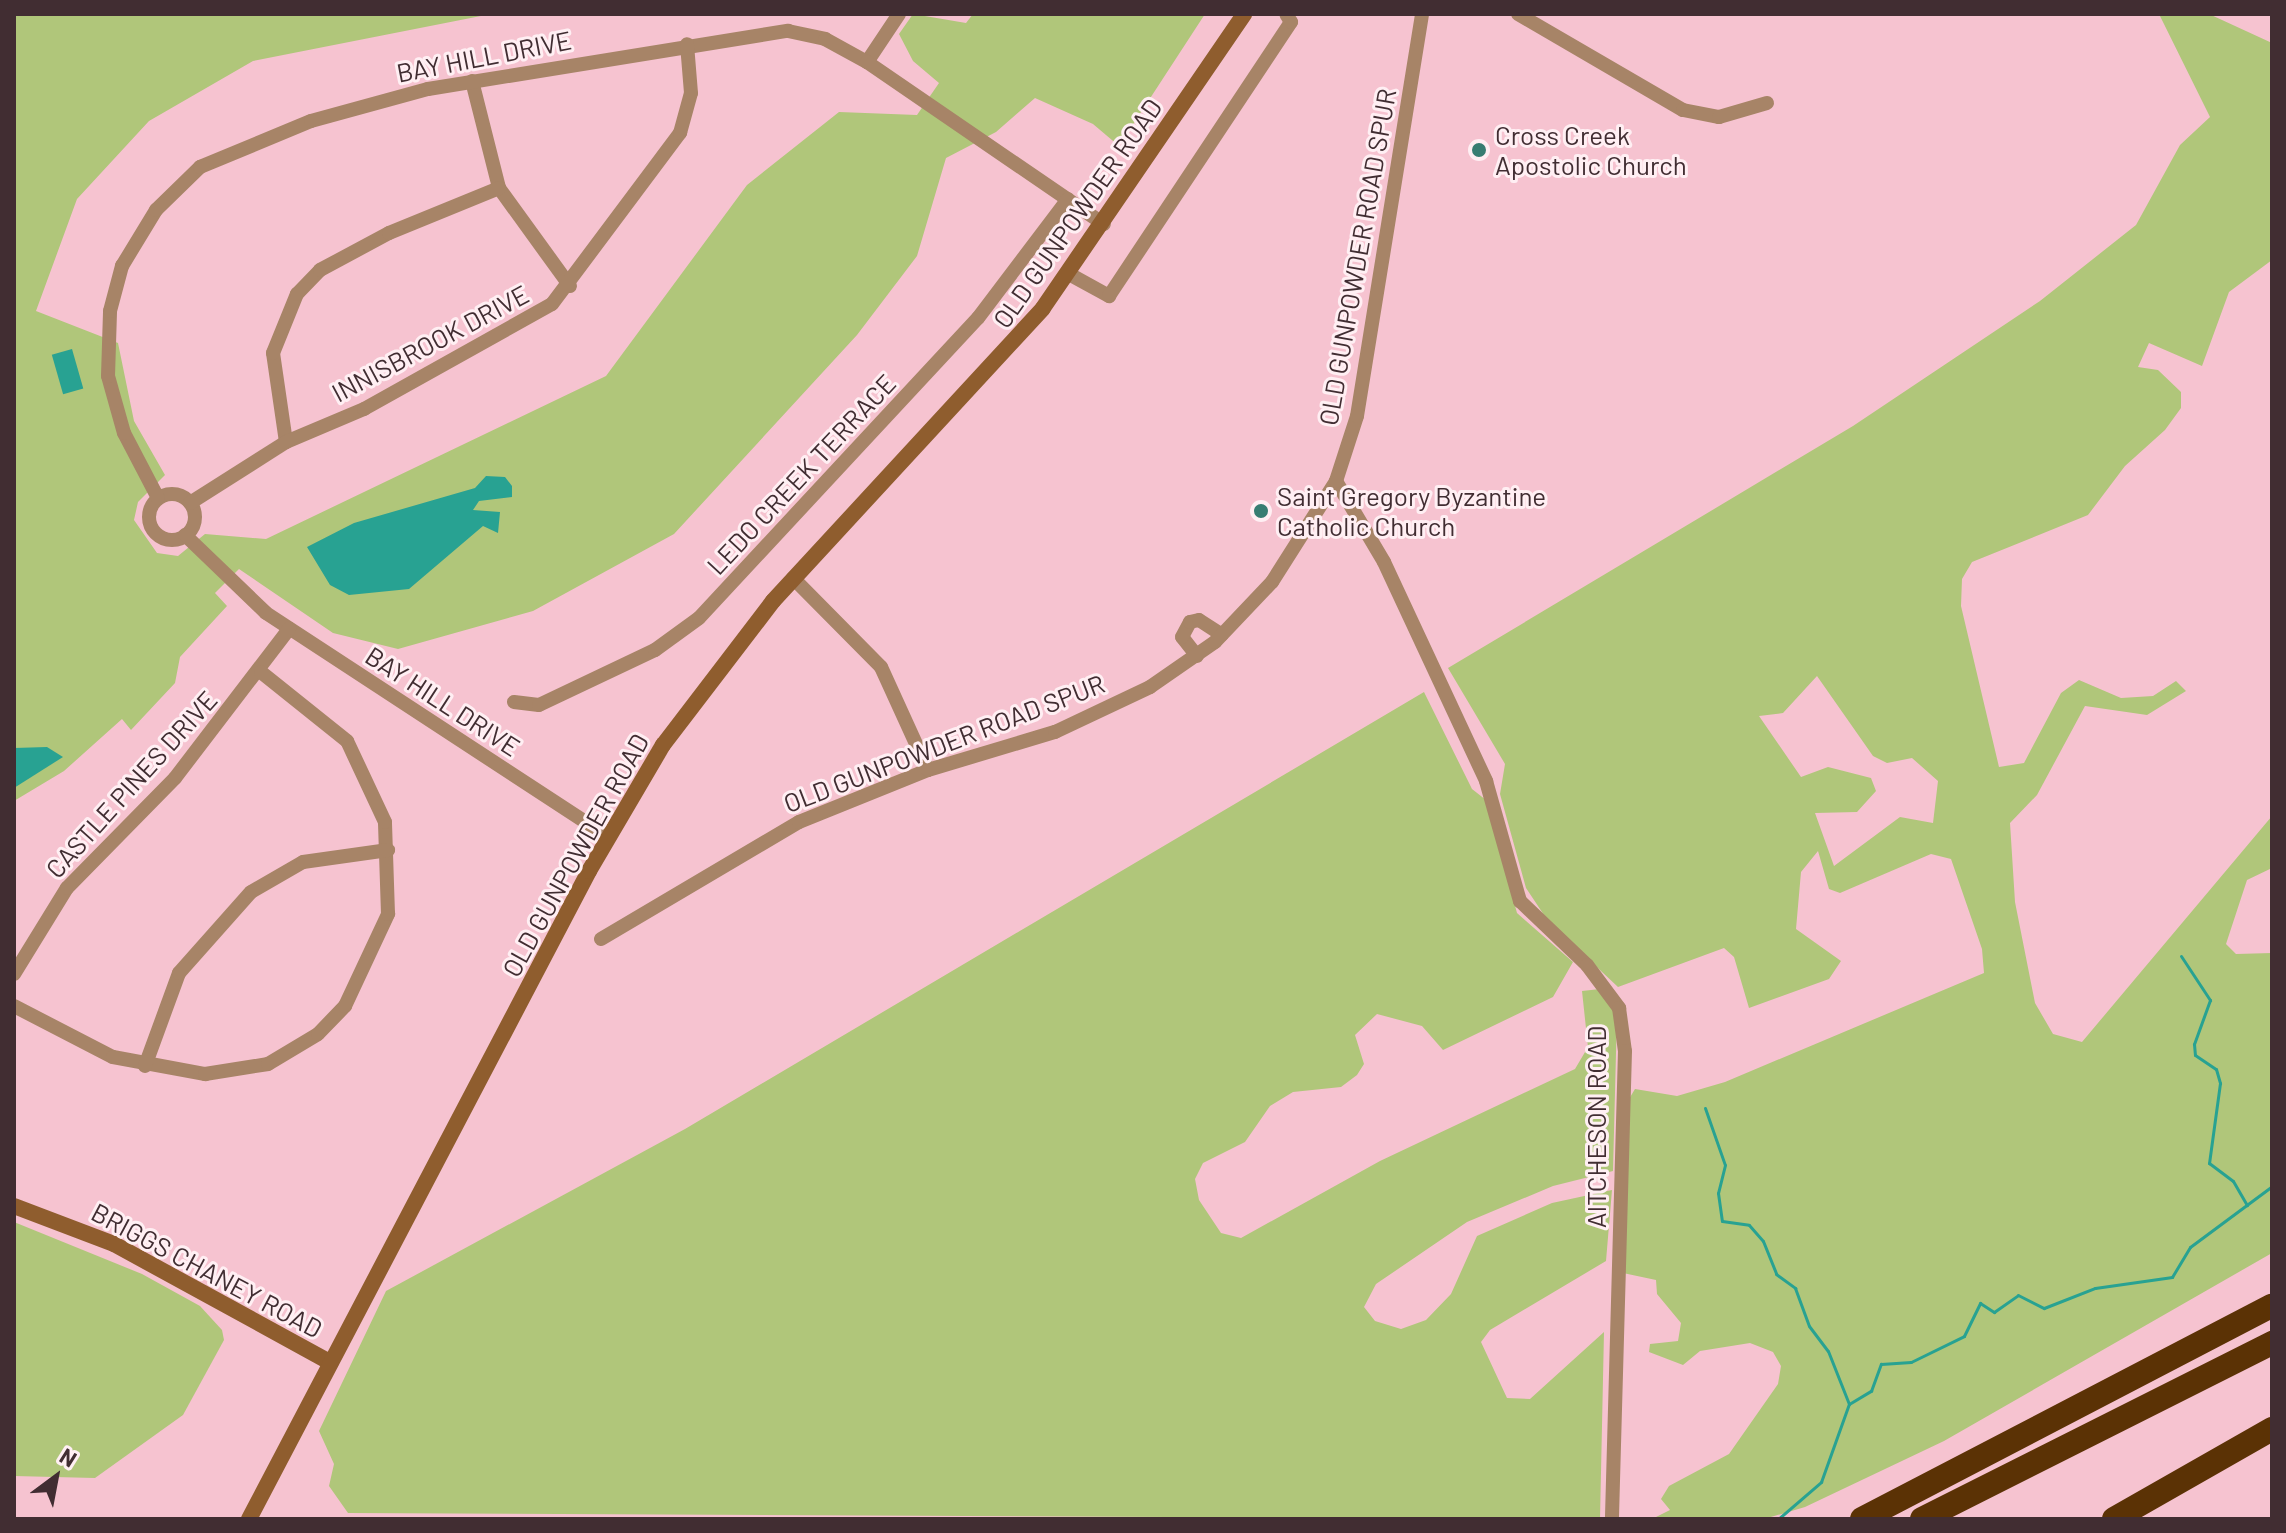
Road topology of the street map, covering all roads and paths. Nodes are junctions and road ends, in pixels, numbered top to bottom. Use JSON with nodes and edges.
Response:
{"nodes":[{"id":1,"x":899,"y":14,"type":"edge"},
{"id":2,"x":1244,"y":14,"type":"edge"},
{"id":3,"x":1286,"y":14,"type":"edge"},
{"id":4,"x":1422,"y":14,"type":"edge"},
{"id":5,"x":1518,"y":14,"type":"edge"},
{"id":6,"x":687,"y":44,"type":"junction"},
{"id":7,"x":867,"y":62,"type":"junction"},
{"id":8,"x":472,"y":81,"type":"junction"},
{"id":9,"x":1767,"y":103,"type":"dead end"},
{"id":10,"x":499,"y":188,"type":"junction"},
{"id":11,"x":1068,"y":199,"type":"junction"},
{"id":12,"x":1104,"y":224,"type":"junction"},
{"id":13,"x":1069,"y":274,"type":"junction"},
{"id":14,"x":570,"y":286,"type":"junction"},
{"id":15,"x":286,"y":442,"type":"junction"},
{"id":16,"x":1336,"y":481,"type":"junction"},
{"id":17,"x":158,"y":498,"type":"junction"},
{"id":18,"x":190,"y":503,"type":"junction"},
{"id":19,"x":185,"y":535,"type":"junction"},
{"id":20,"x":793,"y":578,"type":"junction"},
{"id":21,"x":289,"y":629,"type":"junction"},
{"id":22,"x":1222,"y":635,"type":"junction"},
{"id":23,"x":1197,"y":656,"type":"junction"},
{"id":24,"x":261,"y":672,"type":"junction"},
{"id":25,"x":514,"y":702,"type":"dead end"},
{"id":26,"x":928,"y":770,"type":"junction"},
{"id":27,"x":608,"y":837,"type":"junction"},
{"id":28,"x":388,"y":850,"type":"junction"},
{"id":29,"x":601,"y":939,"type":"dead end"},
{"id":30,"x":14,"y":974,"type":"edge"},
{"id":31,"x":14,"y":1006,"type":"edge"},
{"id":32,"x":145,"y":1066,"type":"junction"},
{"id":33,"x":14,"y":1206,"type":"edge"},
{"id":34,"x":2272,"y":1306,"type":"edge"},
{"id":35,"x":2272,"y":1343,"type":"edge"},
{"id":36,"x":331,"y":1363,"type":"junction"},
{"id":37,"x":2272,"y":1429,"type":"edge"},
{"id":38,"x":252,"y":1515,"type":"edge"},
{"id":39,"x":1612,"y":1519,"type":"edge"},
{"id":40,"x":1862,"y":1519,"type":"edge"},
{"id":41,"x":1922,"y":1519,"type":"edge"},
{"id":42,"x":2114,"y":1519,"type":"edge"}],
"edges":[{"from":1,"to":7,"type":"street"},
{"from":2,"to":12,"type":"main road","name":"OLD GUNPOWDER ROAD"},
{"from":3,"to":13,"type":"street"},
{"from":4,"to":16,"type":"street","name":"OLD GUNPOWDER ROAD SPUR"},
{"from":5,"to":9,"type":"street"},
{"from":6,"to":7,"type":"street","name":"BAY HILL DRIVE"},
{"from":6,"to":8,"type":"street","name":"BAY HILL DRIVE"},
{"from":6,"to":14,"type":"street","name":"INNISBROOK DRIVE"},
{"from":7,"to":11,"type":"street","name":"BAY HILL DRIVE"},
{"from":8,"to":10,"type":"street"},
{"from":8,"to":17,"type":"street","name":"BAY HILL DRIVE"},
{"from":10,"to":14,"type":"street"},
{"from":10,"to":15,"type":"street"},
{"from":11,"to":12,"type":"street","name":"BAY HILL DRIVE"},
{"from":11,"to":25,"type":"street","name":"LEDO CREEK TERRACE"},
{"from":12,"to":13,"type":"main road","name":"OLD GUNPOWDER ROAD"},
{"from":13,"to":20,"type":"main road","name":"OLD GUNPOWDER ROAD"},
{"from":14,"to":15,"type":"street","name":"INNISBROOK DRIVE"},
{"from":15,"to":18,"type":"street","name":"INNISBROOK DRIVE"},
{"from":16,"to":22,"type":"street","name":"OLD GUNPOWDER ROAD SPUR"},
{"from":16,"to":39,"type":"street","name":"AITCHESON ROAD"},
{"from":17,"to":18,"type":"street"},
{"from":17,"to":19,"type":"street"},
{"from":18,"to":19,"type":"street"},
{"from":19,"to":21,"type":"street","name":"BAY HILL DRIVE"},
{"from":20,"to":26,"type":"street"},
{"from":20,"to":27,"type":"main road","name":"OLD GUNPOWDER ROAD"},
{"from":21,"to":24,"type":"street","name":"CASTLE PINES DRIVE"},
{"from":21,"to":27,"type":"street","name":"BAY HILL DRIVE"},
{"from":22,"to":23,"type":"street","name":"OLD GUNPOWDER ROAD SPUR"},
{"from":22,"to":23,"type":"street"},
{"from":23,"to":26,"type":"street","name":"OLD GUNPOWDER ROAD SPUR"},
{"from":24,"to":28,"type":"street"},
{"from":24,"to":30,"type":"street","name":"CASTLE PINES DRIVE"},
{"from":26,"to":29,"type":"street","name":"OLD GUNPOWDER ROAD SPUR"},
{"from":27,"to":36,"type":"main road","name":"OLD GUNPOWDER ROAD"},
{"from":28,"to":32,"type":"street"},
{"from":28,"to":32,"type":"street"},
{"from":31,"to":32,"type":"street"},
{"from":33,"to":36,"type":"main road","name":"BRIGGS CHANEY ROAD"},
{"from":34,"to":40,"type":"highway"},
{"from":35,"to":41,"type":"highway"},
{"from":36,"to":38,"type":"main road","name":"OLD GUNPOWDER ROAD"},
{"from":37,"to":42,"type":"highway"}]}
